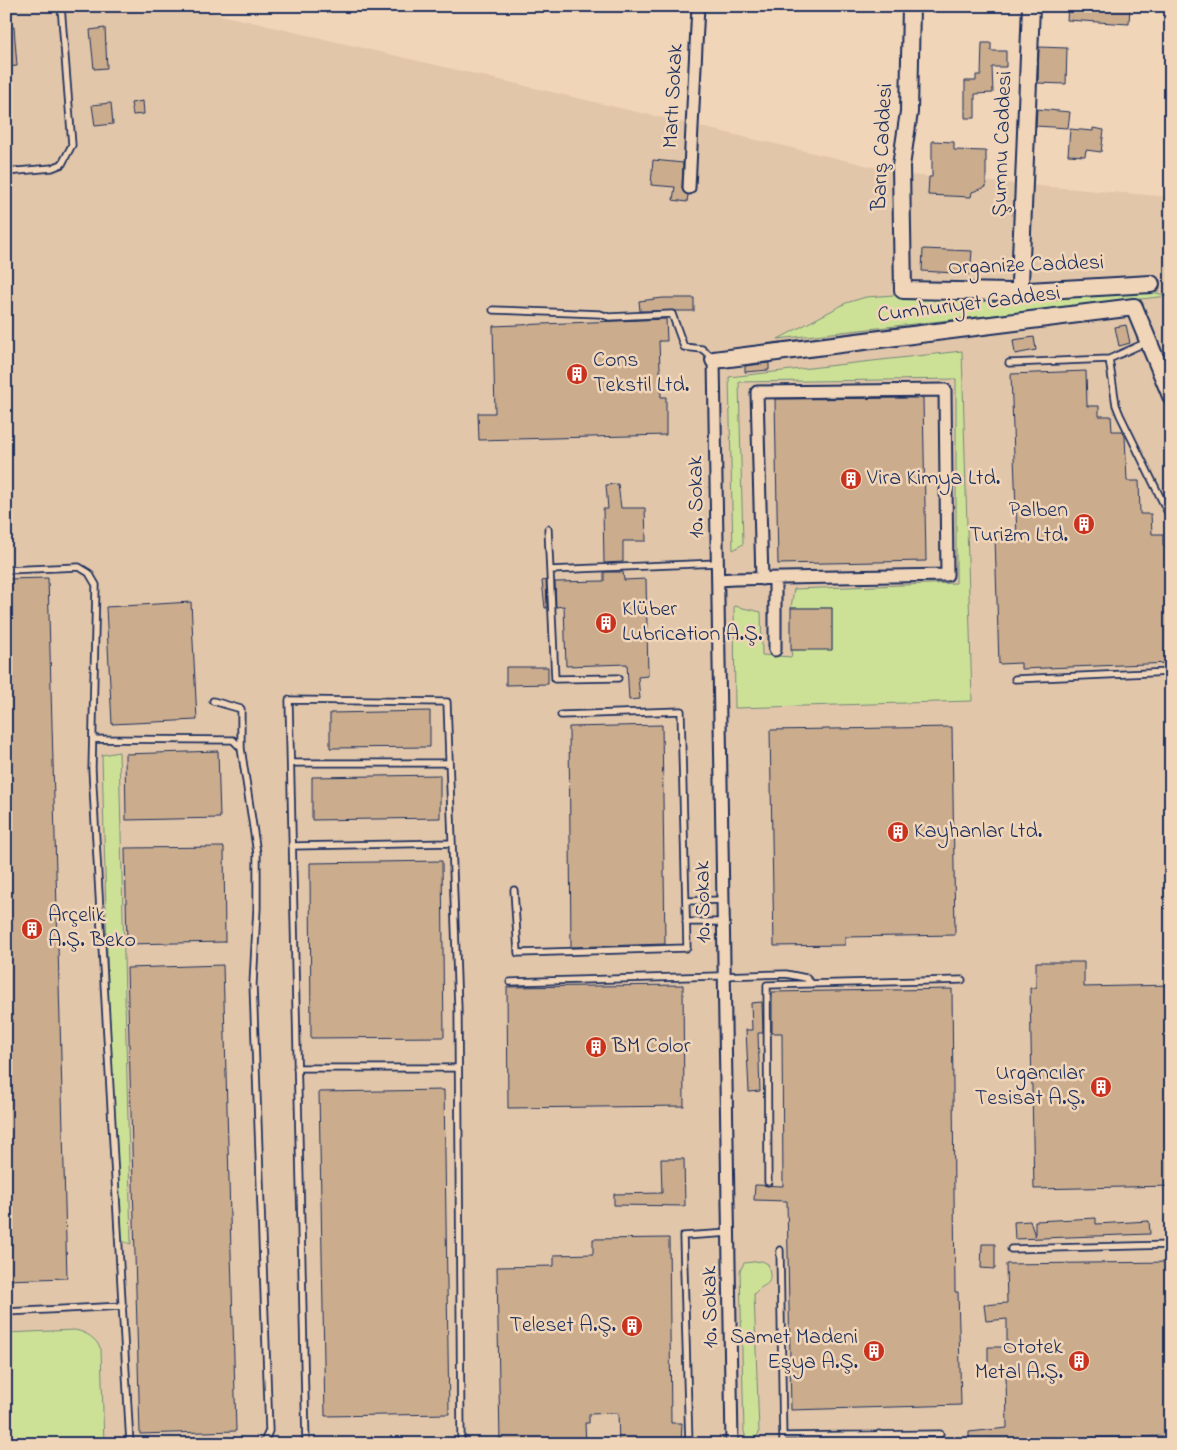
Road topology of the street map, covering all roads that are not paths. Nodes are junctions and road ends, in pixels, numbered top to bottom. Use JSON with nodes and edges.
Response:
{"nodes":[{"id":1,"x":61,"y":6,"type":"edge"},
{"id":2,"x":698,"y":6,"type":"edge"},
{"id":3,"x":911,"y":6,"type":"edge"},
{"id":4,"x":1030,"y":6,"type":"edge"},
{"id":5,"x":6,"y":172,"type":"edge"},
{"id":6,"x":689,"y":188,"type":"dead end"},
{"id":7,"x":1020,"y":283,"type":"dead end"},
{"id":8,"x":1151,"y":284,"type":"dead end"},
{"id":9,"x":903,"y":290,"type":"joint"},
{"id":10,"x":493,"y":310,"type":"dead end"},
{"id":11,"x":1149,"y":341,"type":"junction"},
{"id":12,"x":1108,"y":359,"type":"junction"},
{"id":13,"x":714,"y":360,"type":"junction"},
{"id":14,"x":1008,"y":363,"type":"dead end"},
{"id":15,"x":1171,"y":396,"type":"edge"},
{"id":16,"x":1171,"y":519,"type":"edge"},
{"id":17,"x":548,"y":529,"type":"dead end"},
{"id":18,"x":718,"y":563,"type":"junction"},
{"id":19,"x":6,"y":570,"type":"edge"},
{"id":20,"x":550,"y":570,"type":"junction"},
{"id":21,"x":762,"y":579,"type":"junction"},
{"id":22,"x":775,"y":579,"type":"junction"},
{"id":23,"x":718,"y":580,"type":"junction"},
{"id":24,"x":775,"y":650,"type":"dead end"},
{"id":25,"x":1171,"y":672,"type":"edge"},
{"id":26,"x":618,"y":678,"type":"dead end"},
{"id":27,"x":1015,"y":679,"type":"dead end"},
{"id":28,"x":213,"y":701,"type":"dead end"},
{"id":29,"x":561,"y":715,"type":"dead end"},
{"id":30,"x":93,"y":739,"type":"junction"},
{"id":31,"x":242,"y":748,"type":"junction"},
{"id":32,"x":290,"y":763,"type":"junction"},
{"id":33,"x":449,"y":763,"type":"junction"},
{"id":34,"x":452,"y":842,"type":"junction"},
{"id":35,"x":292,"y":846,"type":"junction"},
{"id":36,"x":514,"y":890,"type":"dead end"},
{"id":37,"x":724,"y":900,"type":"junction"},
{"id":38,"x":686,"y":901,"type":"junction"},
{"id":39,"x":686,"y":922,"type":"junction"},
{"id":40,"x":725,"y":922,"type":"junction"},
{"id":41,"x":726,"y":976,"type":"junction"},
{"id":42,"x":962,"y":980,"type":"dead end"},
{"id":43,"x":510,"y":982,"type":"dead end"},
{"id":44,"x":812,"y":984,"type":"junction"},
{"id":45,"x":298,"y":1068,"type":"junction"},
{"id":46,"x":458,"y":1068,"type":"junction"},
{"id":47,"x":768,"y":1182,"type":"dead end"},
{"id":48,"x":730,"y":1233,"type":"junction"},
{"id":49,"x":1171,"y":1245,"type":"edge"},
{"id":50,"x":1012,"y":1249,"type":"dead end"},
{"id":51,"x":780,"y":1250,"type":"dead end"},
{"id":52,"x":122,"y":1306,"type":"junction"},
{"id":53,"x":6,"y":1312,"type":"edge"},
{"id":54,"x":879,"y":1434,"type":"junction"},
{"id":55,"x":940,"y":1434,"type":"dead end"},
{"id":56,"x":784,"y":1436,"type":"junction"},
{"id":57,"x":130,"y":1444,"type":"edge"},
{"id":58,"x":263,"y":1444,"type":"edge"},
{"id":59,"x":306,"y":1444,"type":"edge"},
{"id":60,"x":461,"y":1444,"type":"edge"},
{"id":61,"x":689,"y":1444,"type":"edge"},
{"id":62,"x":732,"y":1444,"type":"edge"},
{"id":63,"x":783,"y":1444,"type":"edge"},
{"id":64,"x":879,"y":1444,"type":"edge"}],
"edges":[{"from":1,"to":5,"type":"lane"},
{"from":2,"to":6,"type":"street","name":"Martı Sokak"},
{"from":3,"to":9,"type":"street","name":"Barış Caddesi"},
{"from":4,"to":7,"type":"street","name":"Şumnu Caddesi"},
{"from":8,"to":9,"type":"street","name":"Organize Caddesi"},
{"from":10,"to":13,"type":"lane"},
{"from":11,"to":12,"type":"lane"},
{"from":11,"to":13,"type":"street","name":"Cumhuriyet Caddesi"},
{"from":11,"to":15,"type":"street","name":"Cumhuriyet Caddesi"},
{"from":12,"to":14,"type":"lane"},
{"from":12,"to":16,"type":"lane"},
{"from":13,"to":18,"type":"street","name":"10. Sokak"},
{"from":17,"to":20,"type":"lane"},
{"from":18,"to":20,"type":"lane"},
{"from":18,"to":23,"type":"street","name":"10. Sokak"},
{"from":19,"to":30,"type":"lane"},
{"from":20,"to":26,"type":"lane"},
{"from":21,"to":22,"type":"street"},
{"from":21,"to":22,"type":"street"},
{"from":21,"to":23,"type":"street"},
{"from":22,"to":24,"type":"street"},
{"from":23,"to":37,"type":"street","name":"10. Sokak"},
{"from":25,"to":27,"type":"lane"},
{"from":28,"to":31,"type":"lane"},
{"from":29,"to":38,"type":"lane"},
{"from":30,"to":31,"type":"lane"},
{"from":30,"to":52,"type":"lane"},
{"from":31,"to":58,"type":"lane"},
{"from":32,"to":33,"type":"lane"},
{"from":32,"to":33,"type":"lane"},
{"from":32,"to":35,"type":"lane"},
{"from":33,"to":34,"type":"lane"},
{"from":34,"to":35,"type":"lane"},
{"from":34,"to":46,"type":"lane"},
{"from":35,"to":45,"type":"lane"},
{"from":36,"to":39,"type":"lane"},
{"from":37,"to":38,"type":"lane"},
{"from":37,"to":40,"type":"street","name":"10. Sokak"},
{"from":38,"to":39,"type":"lane"},
{"from":39,"to":40,"type":"lane"},
{"from":40,"to":41,"type":"street","name":"10. Sokak"},
{"from":41,"to":43,"type":"lane"},
{"from":41,"to":44,"type":"lane"},
{"from":41,"to":48,"type":"street","name":"10. Sokak"},
{"from":42,"to":44,"type":"lane"},
{"from":44,"to":47,"type":"lane"},
{"from":45,"to":46,"type":"lane"},
{"from":45,"to":59,"type":"lane"},
{"from":46,"to":60,"type":"lane"},
{"from":48,"to":61,"type":"lane"},
{"from":48,"to":62,"type":"street","name":"10. Sokak"},
{"from":49,"to":50,"type":"lane"},
{"from":51,"to":56,"type":"lane"},
{"from":52,"to":53,"type":"lane"},
{"from":52,"to":57,"type":"lane"},
{"from":54,"to":55,"type":"lane"},
{"from":54,"to":56,"type":"lane"},
{"from":54,"to":64,"type":"lane"},
{"from":56,"to":63,"type":"lane"}]}
